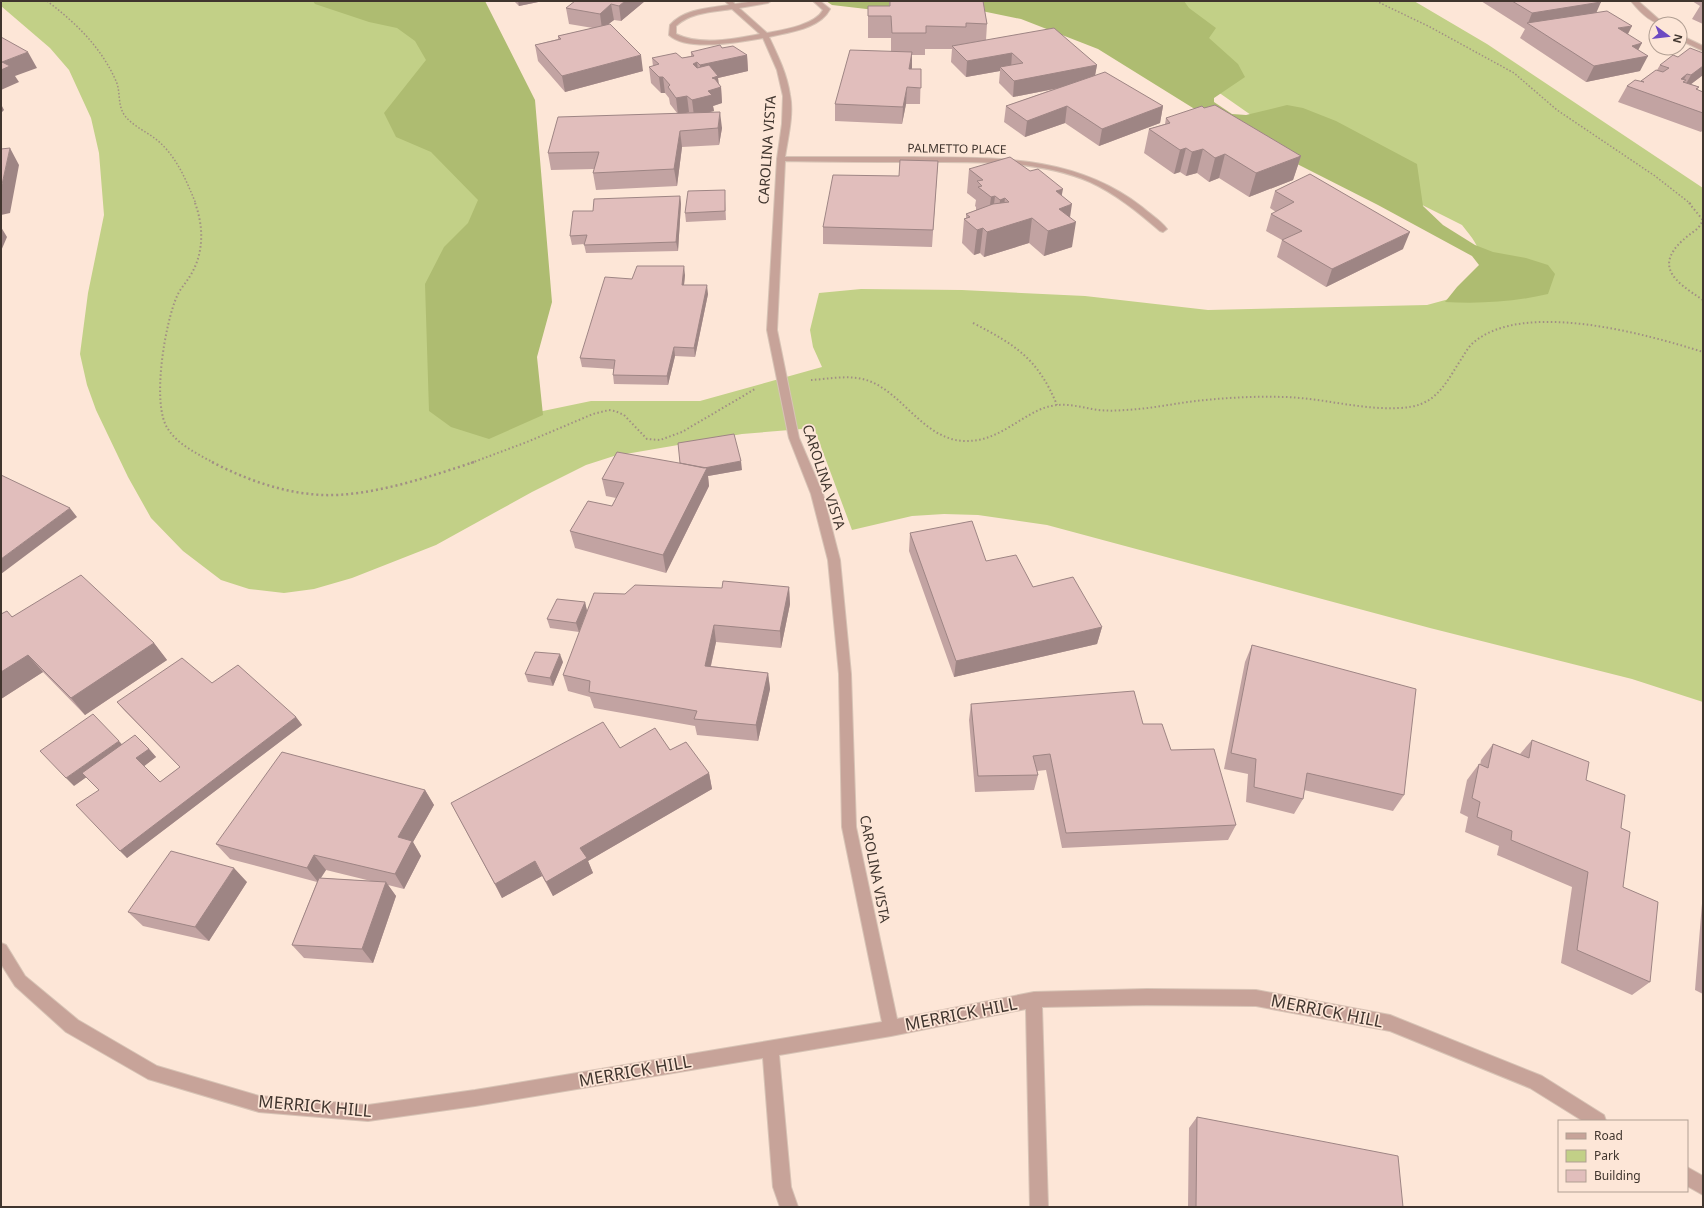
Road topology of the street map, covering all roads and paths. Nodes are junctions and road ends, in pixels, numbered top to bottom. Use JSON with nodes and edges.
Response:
{"nodes":[{"id":1,"x":47,"y":1,"type":"edge"},
{"id":2,"x":768,"y":1,"type":"edge"},
{"id":3,"x":816,"y":1,"type":"edge"},
{"id":4,"x":1376,"y":1,"type":"edge"},
{"id":5,"x":1634,"y":1,"type":"edge"},
{"id":6,"x":731,"y":3,"type":"edge"},
{"id":7,"x":1650,"y":16,"type":"edge"},
{"id":8,"x":765,"y":35,"type":"junction"},
{"id":9,"x":1688,"y":41,"type":"edge"},
{"id":10,"x":1703,"y":49,"type":"edge"},
{"id":11,"x":781,"y":159,"type":"junction"},
{"id":12,"x":1163,"y":228,"type":"dead end"},
{"id":13,"x":1703,"y":300,"type":"edge"},
{"id":14,"x":973,"y":323,"type":"dead end"},
{"id":15,"x":1703,"y":352,"type":"edge"},
{"id":16,"x":782,"y":383,"type":"junction"},
{"id":17,"x":1057,"y":405,"type":"junction"},
{"id":18,"x":1,"y":950,"type":"edge"},
{"id":19,"x":1034,"y":1000,"type":"junction"},
{"id":20,"x":891,"y":1028,"type":"junction"},
{"id":21,"x":770,"y":1048,"type":"junction"},
{"id":22,"x":1596,"y":1120,"type":"edge"},
{"id":23,"x":1688,"y":1177,"type":"edge"},
{"id":24,"x":1703,"y":1186,"type":"edge"},
{"id":25,"x":789,"y":1207,"type":"edge"},
{"id":26,"x":1039,"y":1207,"type":"edge"}],
"edges":[{"from":1,"to":16,"type":"path"},
{"from":2,"to":6,"type":"street"},
{"from":3,"to":8,"type":"street"},
{"from":4,"to":13,"type":"path"},
{"from":5,"to":7,"type":"street"},
{"from":6,"to":8,"type":"street","name":"CAROLINA VISTA"},
{"from":6,"to":8,"type":"street"},
{"from":8,"to":11,"type":"street","name":"CAROLINA VISTA"},
{"from":9,"to":10,"type":"street"},
{"from":11,"to":12,"type":"street","name":"PALMETTO PLACE"},
{"from":11,"to":16,"type":"street","name":"CAROLINA VISTA"},
{"from":14,"to":17,"type":"path"},
{"from":15,"to":17,"type":"path"},
{"from":16,"to":17,"type":"path"},
{"from":16,"to":20,"type":"street","name":"CAROLINA VISTA"},
{"from":18,"to":21,"type":"street","name":"MERRICK HILL"},
{"from":19,"to":20,"type":"street","name":"MERRICK HILL"},
{"from":19,"to":22,"type":"street","name":"MERRICK HILL"},
{"from":19,"to":26,"type":"street","name":"MERRICK HILL"},
{"from":20,"to":21,"type":"street","name":"MERRICK HILL"},
{"from":21,"to":25,"type":"street"},
{"from":23,"to":24,"type":"street"}]}
